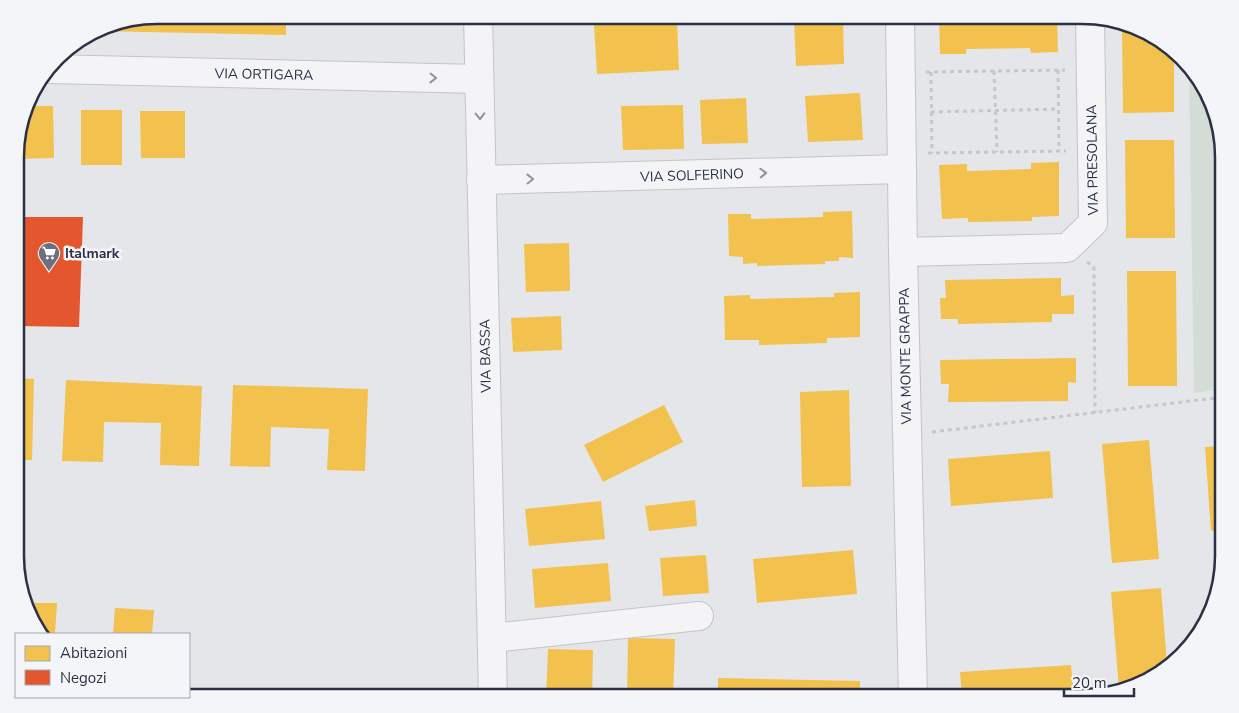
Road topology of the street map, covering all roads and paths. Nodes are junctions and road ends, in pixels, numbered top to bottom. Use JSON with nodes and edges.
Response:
{"nodes":[{"id":1,"x":478,"y":24,"type":"edge"},
{"id":2,"x":900,"y":24,"type":"edge"},
{"id":3,"x":1090,"y":24,"type":"edge"},
{"id":4,"x":57,"y":69,"type":"edge"},
{"id":5,"x":1090,"y":69,"type":"junction"},
{"id":6,"x":1058,"y":70,"type":"junction"},
{"id":7,"x":994,"y":71,"type":"junction"},
{"id":8,"x":900,"y":72,"type":"junction"},
{"id":9,"x":931,"y":72,"type":"junction"},
{"id":10,"x":479,"y":79,"type":"junction"},
{"id":11,"x":1059,"y":109,"type":"junction"},
{"id":12,"x":996,"y":110,"type":"junction"},
{"id":13,"x":931,"y":112,"type":"junction"},
{"id":14,"x":1092,"y":150,"type":"junction"},
{"id":15,"x":1059,"y":151,"type":"junction"},
{"id":16,"x":997,"y":152,"type":"junction"},
{"id":17,"x":932,"y":153,"type":"junction"},
{"id":18,"x":901,"y":161,"type":"junction"},
{"id":19,"x":482,"y":193,"type":"junction"},
{"id":20,"x":1067,"y":248,"type":"junction"},
{"id":21,"x":903,"y":252,"type":"junction"},
{"id":22,"x":1215,"y":398,"type":"edge"},
{"id":23,"x":1095,"y":413,"type":"junction"},
{"id":24,"x":907,"y":435,"type":"junction"},
{"id":25,"x":699,"y":616,"type":"dead end"},
{"id":26,"x":492,"y":638,"type":"junction"},
{"id":27,"x":493,"y":689,"type":"edge"},
{"id":28,"x":913,"y":689,"type":"edge"}],
"edges":[{"from":1,"to":10,"type":"street","name":"VIA BASSA"},
{"from":2,"to":8,"type":"street","name":"VIA MONTE GRAPPA"},
{"from":3,"to":5,"type":"street","name":"VIA PRESOLANA"},
{"from":4,"to":10,"type":"street","name":"VIA ORTIGARA","one_way":true},
{"from":5,"to":6,"type":"path"},
{"from":5,"to":14,"type":"street","name":"VIA PRESOLANA"},
{"from":6,"to":7,"type":"path"},
{"from":6,"to":11,"type":"path"},
{"from":7,"to":9,"type":"path"},
{"from":7,"to":12,"type":"path"},
{"from":8,"to":9,"type":"path"},
{"from":8,"to":18,"type":"street","name":"VIA MONTE GRAPPA"},
{"from":9,"to":13,"type":"path"},
{"from":10,"to":19,"type":"street","name":"VIA BASSA","one_way":true},
{"from":11,"to":12,"type":"path"},
{"from":11,"to":15,"type":"path"},
{"from":12,"to":13,"type":"path"},
{"from":12,"to":16,"type":"path"},
{"from":13,"to":17,"type":"path"},
{"from":14,"to":15,"type":"path"},
{"from":14,"to":20,"type":"street","name":"VIA PRESOLANA"},
{"from":15,"to":16,"type":"path"},
{"from":16,"to":17,"type":"path"},
{"from":17,"to":18,"type":"path"},
{"from":19,"to":18,"type":"street","name":"VIA SOLFERINO","one_way":true},
{"from":18,"to":21,"type":"street","name":"VIA MONTE GRAPPA"},
{"from":19,"to":26,"type":"street","name":"VIA BASSA"},
{"from":20,"to":21,"type":"street"},
{"from":20,"to":23,"type":"path"},
{"from":21,"to":24,"type":"street","name":"VIA MONTE GRAPPA"},
{"from":22,"to":23,"type":"path"},
{"from":23,"to":24,"type":"path"},
{"from":24,"to":28,"type":"street","name":"VIA MONTE GRAPPA"},
{"from":25,"to":26,"type":"street"},
{"from":26,"to":27,"type":"street","name":"VIA BASSA"}]}
